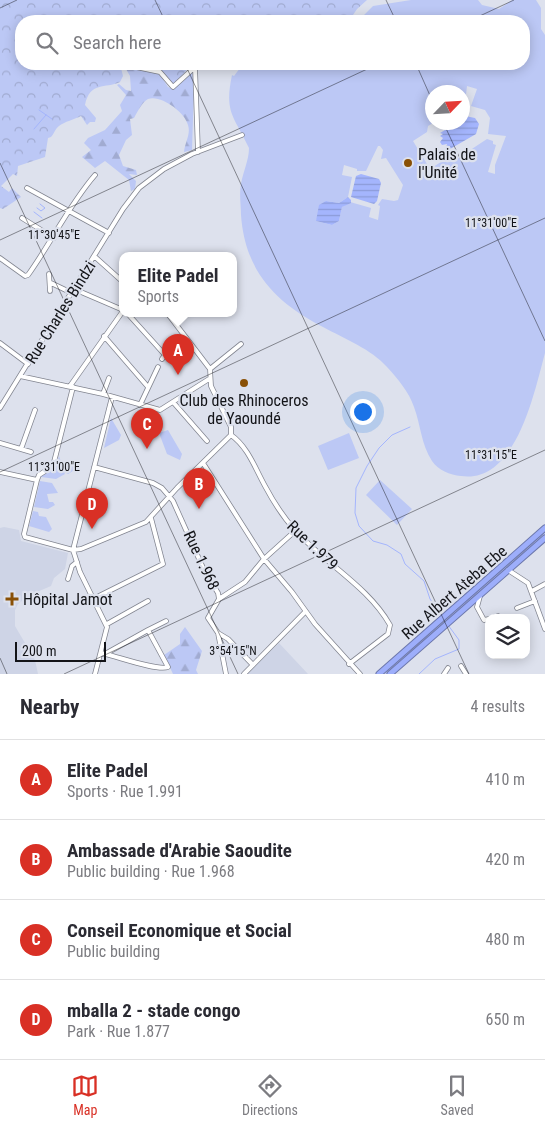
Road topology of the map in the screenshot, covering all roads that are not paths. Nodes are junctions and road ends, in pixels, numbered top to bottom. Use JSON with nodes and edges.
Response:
{"nodes":[{"id":1,"x":150,"y":70,"type":"edge"},
{"id":2,"x":192,"y":70,"type":"edge"},
{"id":3,"x":195,"y":70,"type":"edge"},
{"id":4,"x":242,"y":135,"type":"dead end"},
{"id":5,"x":198,"y":152,"type":"junction"},
{"id":6,"x":95,"y":175,"type":"dead end"},
{"id":7,"x":27,"y":188,"type":"dead end"},
{"id":8,"x":69,"y":212,"type":"junction"},
{"id":9,"x":22,"y":218,"type":"dead end"},
{"id":10,"x":109,"y":233,"type":"junction"},
{"id":11,"x":54,"y":238,"type":"junction"},
{"id":12,"x":94,"y":256,"type":"junction"},
{"id":13,"x":0,"y":258,"type":"edge"},
{"id":14,"x":49,"y":274,"type":"dead end"},
{"id":15,"x":119,"y":278,"type":"edge"},
{"id":16,"x":51,"y":284,"type":"junction"},
{"id":17,"x":50,"y":291,"type":"dead end"},
{"id":18,"x":73,"y":291,"type":"junction"},
{"id":19,"x":119,"y":309,"type":"edge"},
{"id":20,"x":119,"y":316,"type":"edge"},
{"id":21,"x":131,"y":317,"type":"edge"},
{"id":22,"x":170,"y":317,"type":"edge"},
{"id":23,"x":104,"y":336,"type":"junction"},
{"id":24,"x":0,"y":343,"type":"edge"},
{"id":25,"x":242,"y":344,"type":"dead end"},
{"id":26,"x":162,"y":359,"type":"dead end"},
{"id":27,"x":28,"y":364,"type":"junction"},
{"id":28,"x":158,"y":367,"type":"dead end"},
{"id":29,"x":210,"y":369,"type":"junction"},
{"id":30,"x":20,"y":376,"type":"junction"},
{"id":31,"x":109,"y":378,"type":"dead end"},
{"id":32,"x":209,"y":379,"type":"junction"},
{"id":33,"x":71,"y":386,"type":"junction"},
{"id":34,"x":148,"y":387,"type":"junction"},
{"id":35,"x":103,"y":394,"type":"junction"},
{"id":36,"x":112,"y":397,"type":"junction"},
{"id":37,"x":174,"y":402,"type":"junction"},
{"id":38,"x":140,"y":405,"type":"junction"},
{"id":39,"x":0,"y":408,"type":"edge"},
{"id":40,"x":35,"y":410,"type":"dead end"},
{"id":41,"x":231,"y":435,"type":"junction"},
{"id":42,"x":207,"y":441,"type":"dead end"},
{"id":43,"x":0,"y":443,"type":"edge"},
{"id":44,"x":21,"y":449,"type":"junction"},
{"id":45,"x":32,"y":452,"type":"dead end"},
{"id":46,"x":203,"y":463,"type":"junction"},
{"id":47,"x":94,"y":467,"type":"junction"},
{"id":48,"x":0,"y":472,"type":"edge"},
{"id":49,"x":37,"y":480,"type":"junction"},
{"id":50,"x":169,"y":496,"type":"junction"},
{"id":51,"x":151,"y":518,"type":"junction"},
{"id":52,"x":545,"y":528,"type":"edge"},
{"id":53,"x":295,"y":531,"type":"junction"},
{"id":54,"x":545,"y":538,"type":"edge"},
{"id":55,"x":73,"y":550,"type":"junction"},
{"id":56,"x":264,"y":559,"type":"junction"},
{"id":57,"x":77,"y":562,"type":"junction"},
{"id":58,"x":508,"y":570,"type":"junction"},
{"id":59,"x":68,"y":579,"type":"dead end"},
{"id":60,"x":545,"y":584,"type":"edge"},
{"id":61,"x":532,"y":591,"type":"junction"},
{"id":62,"x":480,"y":594,"type":"junction"},
{"id":63,"x":93,"y":599,"type":"junction"},
{"id":64,"x":219,"y":599,"type":"junction"},
{"id":65,"x":535,"y":601,"type":"junction"},
{"id":66,"x":148,"y":602,"type":"dead end"},
{"id":67,"x":517,"y":608,"type":"dead end"},
{"id":68,"x":305,"y":612,"type":"junction"},
{"id":69,"x":485,"y":616,"type":"edge"},
{"id":70,"x":543,"y":617,"type":"edge"},
{"id":71,"x":166,"y":621,"type":"dead end"},
{"id":72,"x":106,"y":624,"type":"junction"},
{"id":73,"x":545,"y":629,"type":"edge"},
{"id":74,"x":148,"y":630,"type":"junction"},
{"id":75,"x":218,"y":633,"type":"junction"},
{"id":76,"x":103,"y":653,"type":"junction"},
{"id":77,"x":350,"y":664,"type":"junction"},
{"id":78,"x":253,"y":666,"type":"junction"},
{"id":79,"x":460,"y":666,"type":"dead end"},
{"id":80,"x":448,"y":668,"type":"dead end"},
{"id":81,"x":355,"y":670,"type":"junction"},
{"id":82,"x":95,"y":674,"type":"edge"},
{"id":83,"x":226,"y":674,"type":"edge"},
{"id":84,"x":244,"y":674,"type":"edge"},
{"id":85,"x":351,"y":674,"type":"edge"},
{"id":86,"x":360,"y":674,"type":"edge"},
{"id":87,"x":379,"y":674,"type":"edge"},
{"id":88,"x":390,"y":674,"type":"edge"},
{"id":89,"x":444,"y":674,"type":"edge"},
{"id":90,"x":466,"y":674,"type":"edge"}],
"edges":[{"from":1,"to":2,"type":"street"},
{"from":3,"to":5,"type":"street"},
{"from":4,"to":5,"type":"street","name":"Rue Charles Bindzi"},
{"from":5,"to":10,"type":"street","name":"Rue Charles Bindzi"},
{"from":6,"to":8,"type":"street"},
{"from":7,"to":8,"type":"street"},
{"from":8,"to":10,"type":"street"},
{"from":8,"to":11,"type":"street"},
{"from":9,"to":11,"type":"street"},
{"from":10,"to":12,"type":"street","name":"Rue Charles Bindzi"},
{"from":11,"to":13,"type":"street"},
{"from":12,"to":15,"type":"street"},
{"from":12,"to":18,"type":"street","name":"Rue Charles Bindzi"},
{"from":14,"to":16,"type":"street"},
{"from":16,"to":17,"type":"street"},
{"from":16,"to":18,"type":"street"},
{"from":18,"to":19,"type":"street"},
{"from":18,"to":27,"type":"street","name":"Rue Charles Bindzi"},
{"from":20,"to":23,"type":"street"},
{"from":21,"to":26,"type":"street"},
{"from":22,"to":29,"type":"street"},
{"from":23,"to":33,"type":"street"},
{"from":23,"to":34,"type":"street"},
{"from":24,"to":27,"type":"street"},
{"from":25,"to":29,"type":"street"},
{"from":27,"to":30,"type":"street","name":"Rue Charles Bindzi"},
{"from":28,"to":34,"type":"street"},
{"from":29,"to":32,"type":"street"},
{"from":30,"to":33,"type":"street"},
{"from":30,"to":39,"type":"street","name":"Rue Charles Bindzi"},
{"from":31,"to":35,"type":"street"},
{"from":32,"to":37,"type":"street"},
{"from":32,"to":41,"type":"street","name":"Rue 1.979"},
{"from":33,"to":35,"type":"street"},
{"from":33,"to":49,"type":"street"},
{"from":34,"to":38,"type":"street"},
{"from":35,"to":36,"type":"street"},
{"from":36,"to":38,"type":"street"},
{"from":36,"to":47,"type":"street"},
{"from":37,"to":38,"type":"street"},
{"from":37,"to":42,"type":"street"},
{"from":40,"to":44,"type":"street"},
{"from":41,"to":46,"type":"street"},
{"from":41,"to":53,"type":"street","name":"Rue 1.979"},
{"from":43,"to":44,"type":"street"},
{"from":44,"to":45,"type":"street"},
{"from":46,"to":50,"type":"street"},
{"from":46,"to":56,"type":"street"},
{"from":47,"to":50,"type":"street","name":"Rue 1.968"},
{"from":47,"to":55,"type":"street"},
{"from":48,"to":49,"type":"street"},
{"from":49,"to":55,"type":"street"},
{"from":50,"to":51,"type":"street"},
{"from":50,"to":64,"type":"street","name":"Rue 1.968"},
{"from":51,"to":55,"type":"street"},
{"from":51,"to":63,"type":"street"},
{"from":52,"to":87,"type":"highway","name":"Rue Albert Ateba Ebe"},
{"from":53,"to":56,"type":"street"},
{"from":53,"to":77,"type":"street","name":"Rue 1.979"},
{"from":54,"to":58,"type":"highway"},
{"from":55,"to":57,"type":"street"},
{"from":56,"to":64,"type":"street"},
{"from":56,"to":68,"type":"street"},
{"from":57,"to":59,"type":"street"},
{"from":57,"to":63,"type":"street"},
{"from":58,"to":61,"type":"street"},
{"from":58,"to":62,"type":"highway"},
{"from":60,"to":61,"type":"street"},
{"from":61,"to":65,"type":"street"},
{"from":62,"to":69,"type":"street"},
{"from":62,"to":88,"type":"highway"},
{"from":63,"to":72,"type":"street"},
{"from":64,"to":75,"type":"street","name":"Rue 1.968"},
{"from":65,"to":67,"type":"street"},
{"from":65,"to":70,"type":"street"},
{"from":66,"to":72,"type":"street"},
{"from":68,"to":77,"type":"street"},
{"from":68,"to":78,"type":"street"},
{"from":70,"to":73,"type":"street"},
{"from":71,"to":74,"type":"street"},
{"from":72,"to":76,"type":"street"},
{"from":74,"to":76,"type":"street"},
{"from":74,"to":76,"type":"street"},
{"from":75,"to":78,"type":"street"},
{"from":75,"to":83,"type":"street","name":"Rue 1.968"},
{"from":76,"to":82,"type":"street"},
{"from":77,"to":81,"type":"street"},
{"from":78,"to":84,"type":"street"},
{"from":79,"to":90,"type":"street"},
{"from":80,"to":89,"type":"street"},
{"from":81,"to":85,"type":"street"},
{"from":81,"to":86,"type":"street"}]}
